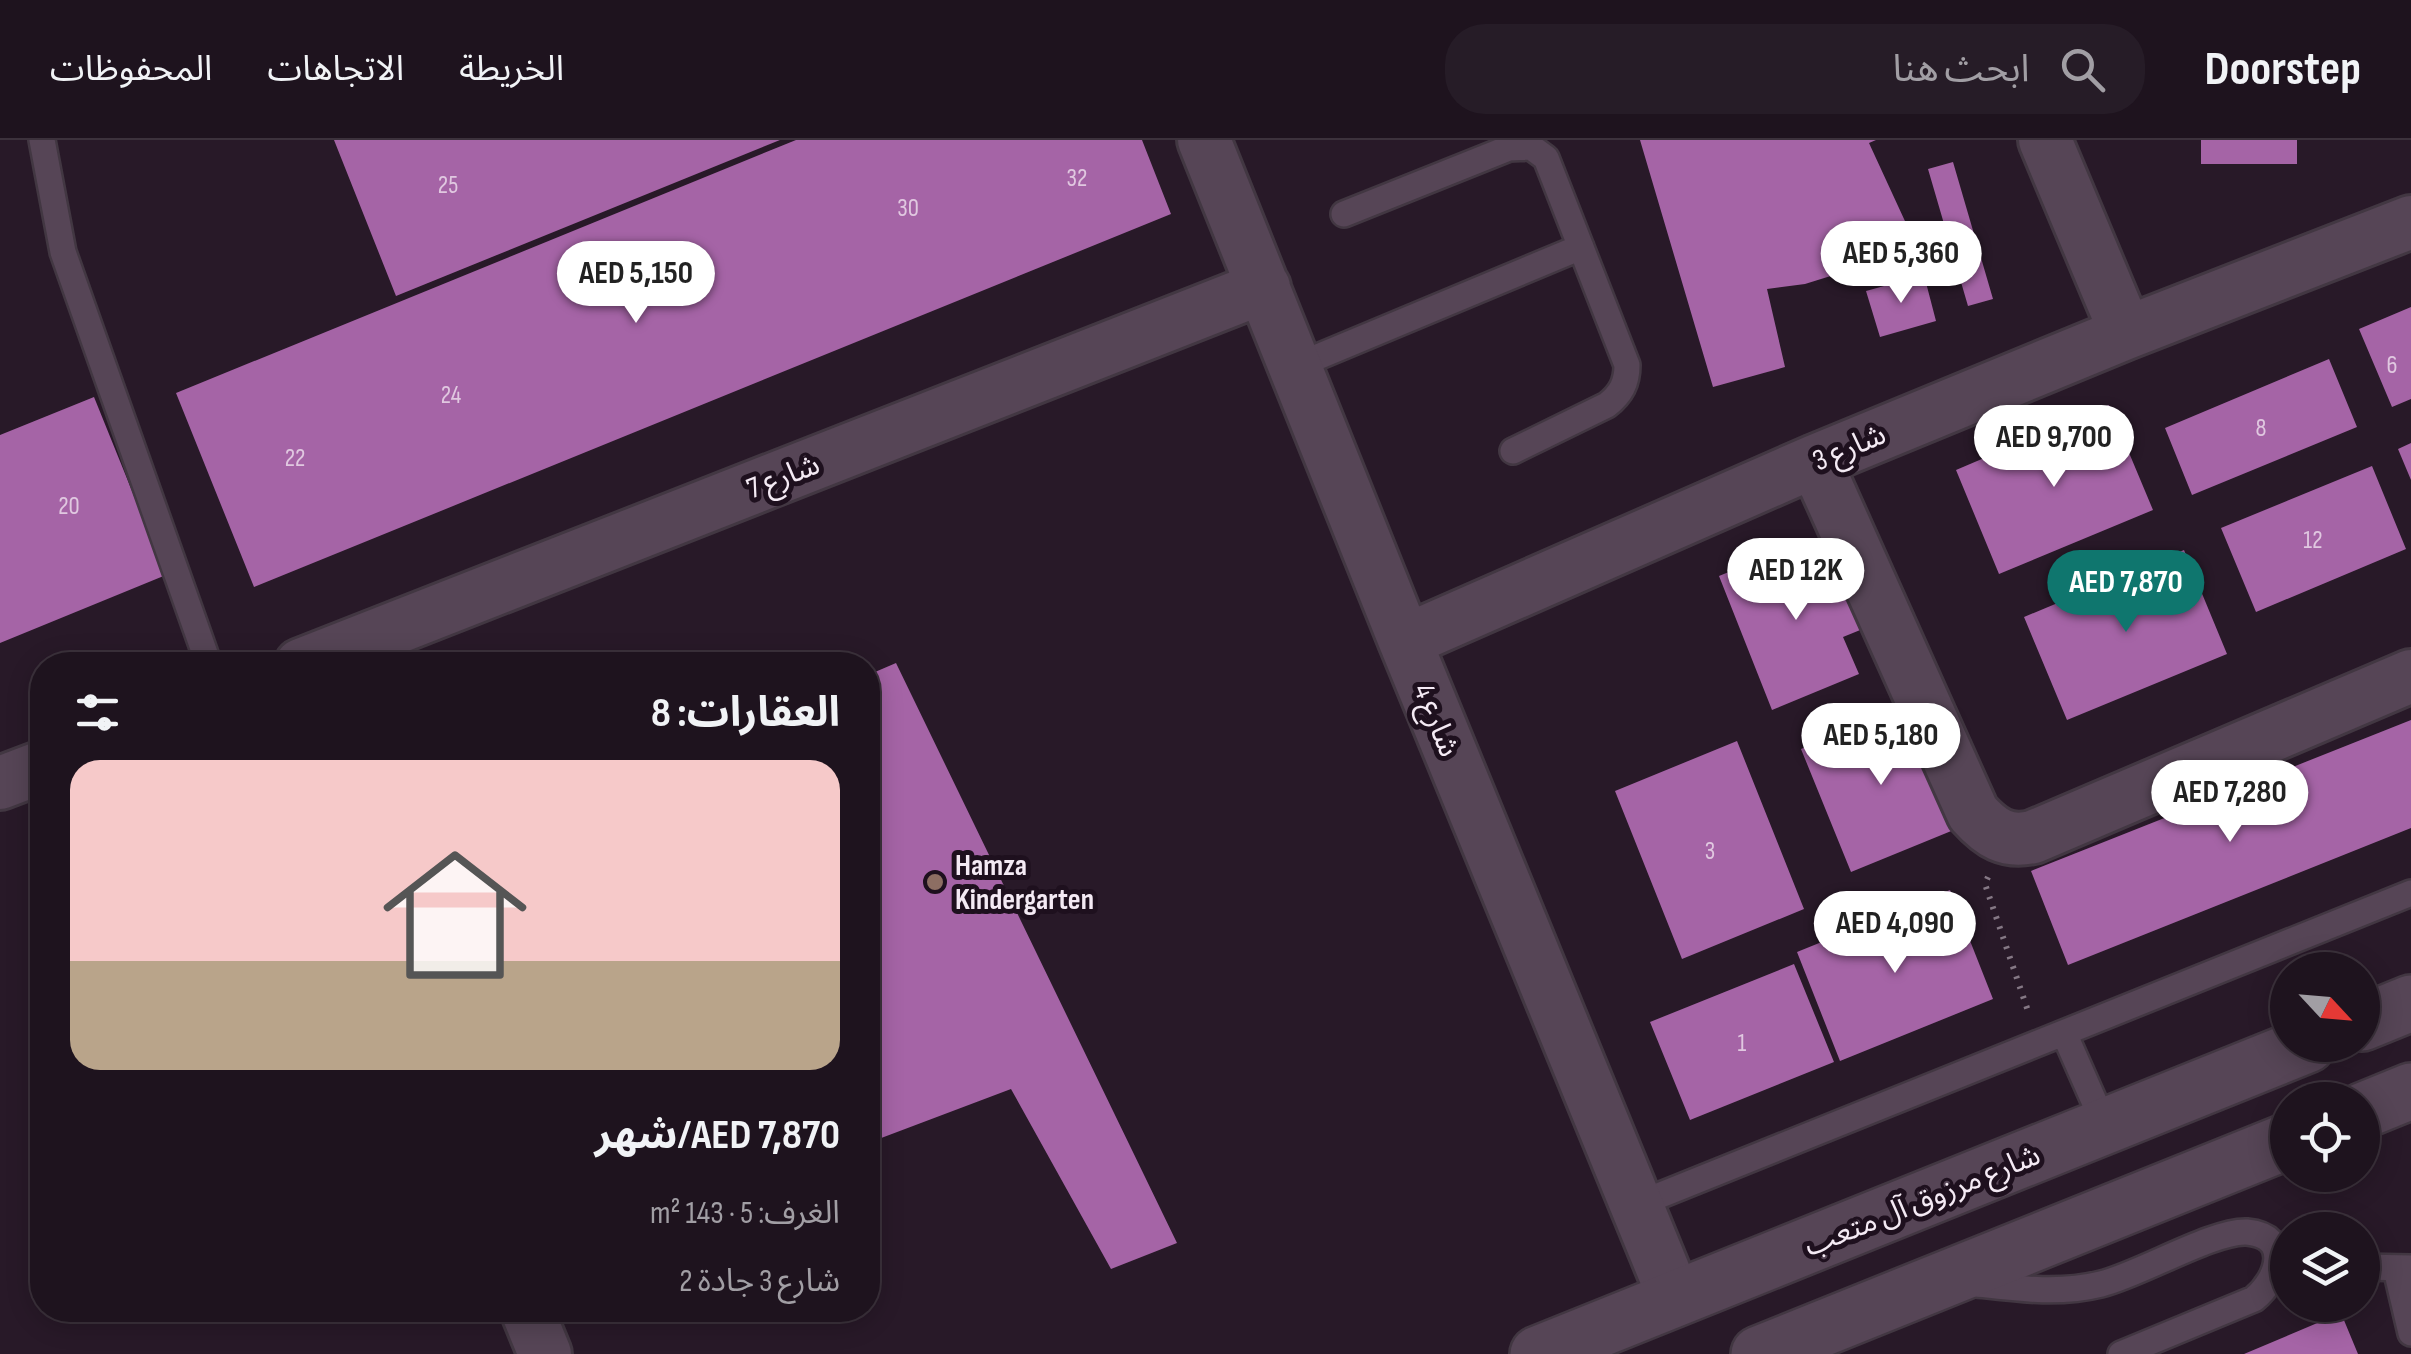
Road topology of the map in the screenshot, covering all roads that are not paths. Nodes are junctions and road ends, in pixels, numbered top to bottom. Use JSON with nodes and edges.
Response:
{"nodes":[{"id":1,"x":42,"y":140,"type":"edge"},
{"id":2,"x":1204,"y":140,"type":"edge"},
{"id":3,"x":2045,"y":140,"type":"edge"},
{"id":4,"x":1344,"y":214,"type":"dead end"},
{"id":5,"x":2411,"y":222,"type":"edge"},
{"id":6,"x":1581,"y":247,"type":"junction"},
{"id":7,"x":1264,"y":287,"type":"junction"},
{"id":8,"x":2126,"y":332,"type":"junction"},
{"id":9,"x":1296,"y":366,"type":"junction"},
{"id":10,"x":1513,"y":451,"type":"dead end"},
{"id":11,"x":1816,"y":461,"type":"junction"},
{"id":12,"x":1405,"y":642,"type":"junction"},
{"id":13,"x":204,"y":652,"type":"edge"},
{"id":14,"x":335,"y":652,"type":"edge"},
{"id":15,"x":2411,"y":676,"type":"edge"},
{"id":16,"x":30,"y":772,"type":"edge"},
{"id":17,"x":0,"y":784,"type":"edge"},
{"id":18,"x":2411,"y":893,"type":"edge"},
{"id":19,"x":2411,"y":1003,"type":"edge"},
{"id":20,"x":2380,"y":1015,"type":"edge"},
{"id":21,"x":2064,"y":1033,"type":"junction"},
{"id":22,"x":2270,"y":1060,"type":"edge"},
{"id":23,"x":2411,"y":1091,"type":"edge"},
{"id":24,"x":2380,"y":1104,"type":"edge"},
{"id":25,"x":2104,"y":1126,"type":"junction"},
{"id":26,"x":2270,"y":1148,"type":"edge"},
{"id":27,"x":1924,"y":1199,"type":"junction"},
{"id":28,"x":1636,"y":1205,"type":"junction"},
{"id":29,"x":2270,"y":1243,"type":"edge"},
{"id":30,"x":1794,"y":1251,"type":"junction"},
{"id":31,"x":2404,"y":1268,"type":"edge"},
{"id":32,"x":1944,"y":1280,"type":"junction"},
{"id":33,"x":2270,"y":1284,"type":"edge"},
{"id":34,"x":1675,"y":1299,"type":"junction"},
{"id":35,"x":532,"y":1322,"type":"edge"},
{"id":36,"x":1822,"y":1328,"type":"junction"},
{"id":37,"x":2411,"y":1333,"type":"edge"},
{"id":38,"x":546,"y":1354,"type":"edge"},
{"id":39,"x":1538,"y":1354,"type":"edge"},
{"id":40,"x":1759,"y":1354,"type":"edge"},
{"id":41,"x":2121,"y":1354,"type":"edge"}],
"edges":[{"from":1,"to":13,"type":"lane"},
{"from":2,"to":7,"type":"street","name":"شارع 4"},
{"from":3,"to":8,"type":"street"},
{"from":4,"to":6,"type":"lane"},
{"from":5,"to":8,"type":"street","name":"شارع 3"},
{"from":6,"to":9,"type":"lane"},
{"from":6,"to":10,"type":"lane"},
{"from":7,"to":9,"type":"street","name":"شارع 4"},
{"from":7,"to":14,"type":"street","name":"شارع 7"},
{"from":8,"to":11,"type":"street","name":"شارع 3"},
{"from":9,"to":12,"type":"street","name":"شارع 4"},
{"from":11,"to":12,"type":"street","name":"شارع 3"},
{"from":11,"to":15,"type":"street"},
{"from":12,"to":28,"type":"street","name":"شارع 4"},
{"from":16,"to":17,"type":"street"},
{"from":18,"to":21,"type":"lane"},
{"from":19,"to":20,"type":"main road"},
{"from":21,"to":25,"type":"lane"},
{"from":21,"to":28,"type":"lane"},
{"from":22,"to":25,"type":"main road","name":"شارع مرزوق آل متعب"},
{"from":23,"to":24,"type":"main road"},
{"from":25,"to":27,"type":"main road","name":"شارع مرزوق آل متعب"},
{"from":26,"to":32,"type":"main road"},
{"from":27,"to":30,"type":"main road","name":"شارع مرزوق آل متعب"},
{"from":27,"to":32,"type":"main road"},
{"from":28,"to":34,"type":"street","name":"شارع 4"},
{"from":29,"to":32,"type":"lane"},
{"from":30,"to":34,"type":"main road","name":"شارع مرزوق آل متعب"},
{"from":30,"to":36,"type":"main road"},
{"from":31,"to":37,"type":"lane"},
{"from":32,"to":36,"type":"main road"},
{"from":33,"to":41,"type":"lane"},
{"from":34,"to":39,"type":"main road","name":"شارع مرزوق آل متعب"},
{"from":35,"to":38,"type":"street"},
{"from":36,"to":40,"type":"main road"}]}
